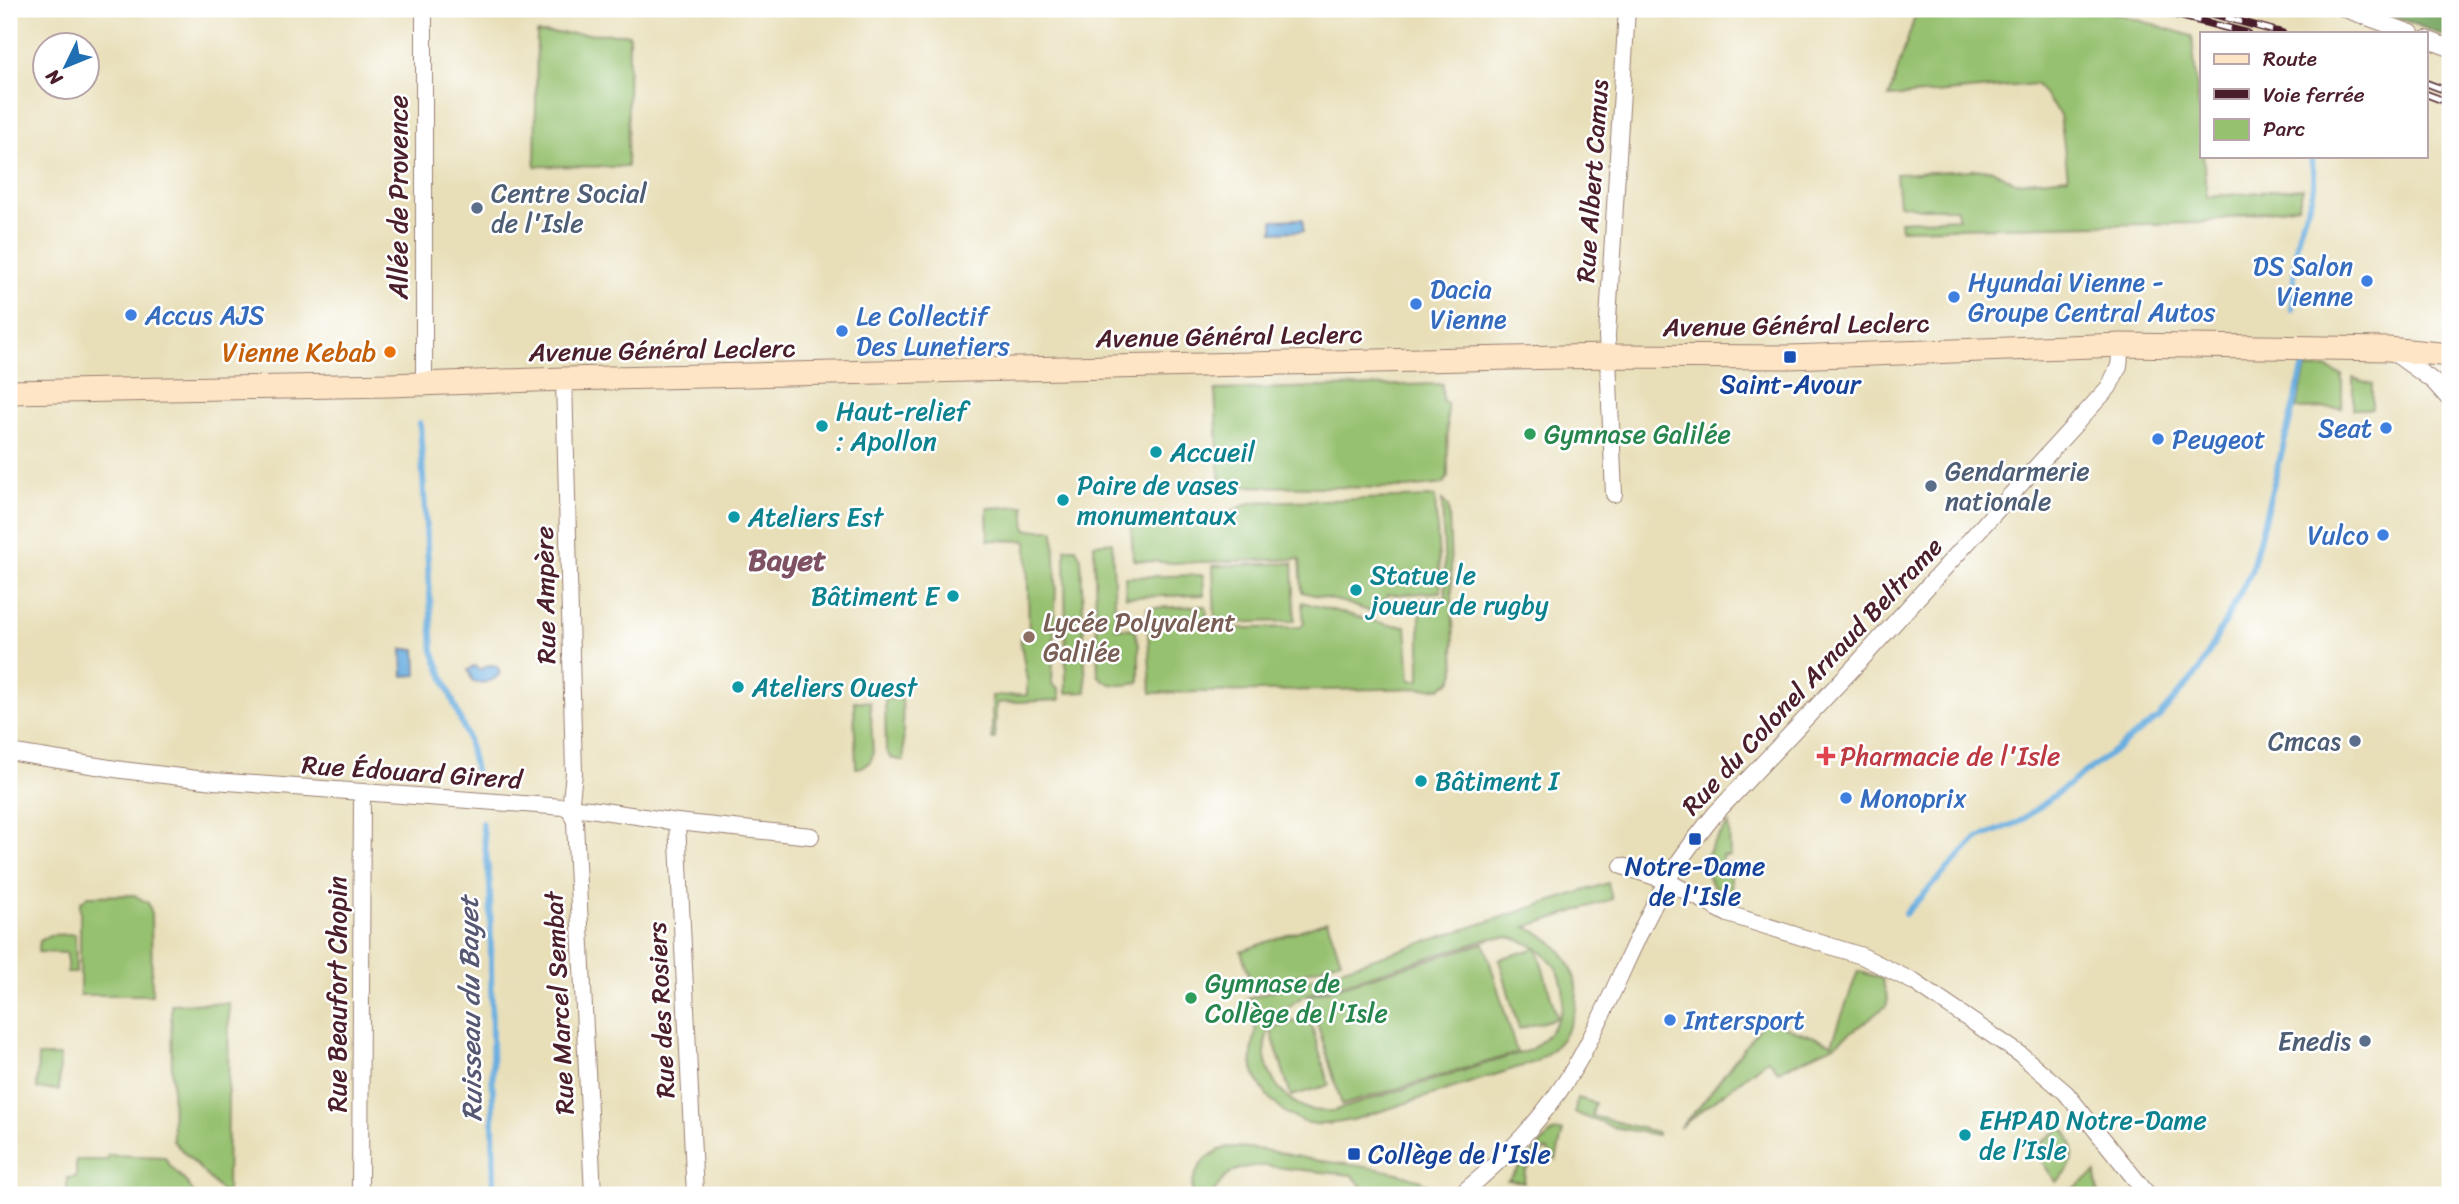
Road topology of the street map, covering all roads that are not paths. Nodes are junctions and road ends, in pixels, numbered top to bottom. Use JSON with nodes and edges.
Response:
{"nodes":[{"id":1,"x":424,"y":9,"type":"edge"},
{"id":2,"x":1627,"y":9,"type":"edge"},
{"id":3,"x":2349,"y":9,"type":"edge"},
{"id":4,"x":2408,"y":32,"type":"edge"},
{"id":5,"x":2428,"y":40,"type":"edge"},
{"id":6,"x":2450,"y":48,"type":"edge"},
{"id":7,"x":2121,"y":345,"type":"junction"},
{"id":8,"x":2388,"y":349,"type":"junction"},
{"id":9,"x":1607,"y":355,"type":"junction"},
{"id":10,"x":2450,"y":355,"type":"edge"},
{"id":11,"x":564,"y":379,"type":"junction"},
{"id":12,"x":424,"y":385,"type":"junction"},
{"id":13,"x":9,"y":392,"type":"edge"},
{"id":14,"x":2450,"y":400,"type":"edge"},
{"id":15,"x":1614,"y":494,"type":"dead end"},
{"id":16,"x":9,"y":752,"type":"edge"},
{"id":17,"x":362,"y":792,"type":"junction"},
{"id":18,"x":570,"y":809,"type":"junction"},
{"id":19,"x":677,"y":822,"type":"junction"},
{"id":20,"x":811,"y":836,"type":"dead end"},
{"id":21,"x":1622,"y":866,"type":"dead end"},
{"id":22,"x":1667,"y":881,"type":"junction"},
{"id":23,"x":360,"y":1195,"type":"edge"},
{"id":24,"x":593,"y":1195,"type":"edge"},
{"id":25,"x":695,"y":1195,"type":"edge"},
{"id":26,"x":1460,"y":1195,"type":"edge"},
{"id":27,"x":2148,"y":1195,"type":"edge"}],
"edges":[{"from":1,"to":12,"type":"street","name":"Allée de Provence"},
{"from":2,"to":9,"type":"street","name":"Rue Albert Camus"},
{"from":3,"to":4,"type":"street"},
{"from":5,"to":6,"type":"street"},
{"from":7,"to":8,"type":"main road","name":"Avenue Général Leclerc"},
{"from":7,"to":9,"type":"main road","name":"Avenue Général Leclerc"},
{"from":7,"to":22,"type":"street","name":"Rue du Colonel Arnaud Beltrame"},
{"from":8,"to":10,"type":"main road","name":"Avenue Général Leclerc"},
{"from":8,"to":14,"type":"street"},
{"from":9,"to":11,"type":"main road","name":"Avenue Général Leclerc"},
{"from":9,"to":15,"type":"street","name":"Rue Albert Camus"},
{"from":11,"to":12,"type":"main road","name":"Avenue Général Leclerc"},
{"from":11,"to":18,"type":"street","name":"Rue Ampère"},
{"from":12,"to":13,"type":"main road","name":"Avenue Général Leclerc"},
{"from":16,"to":17,"type":"street","name":"Rue Édouard Girerd"},
{"from":17,"to":18,"type":"street","name":"Rue Édouard Girerd"},
{"from":17,"to":23,"type":"street","name":"Rue Beaufort Chopin"},
{"from":18,"to":19,"type":"street","name":"Rue Édouard Girerd"},
{"from":18,"to":24,"type":"street","name":"Rue Marcel Sembat"},
{"from":19,"to":20,"type":"street","name":"Rue Édouard Girerd"},
{"from":19,"to":25,"type":"street","name":"Rue des Rosiers"},
{"from":21,"to":22,"type":"street"},
{"from":22,"to":26,"type":"street","name":"Rue du Colonel Arnaud Beltrame"},
{"from":22,"to":27,"type":"street"}]}
